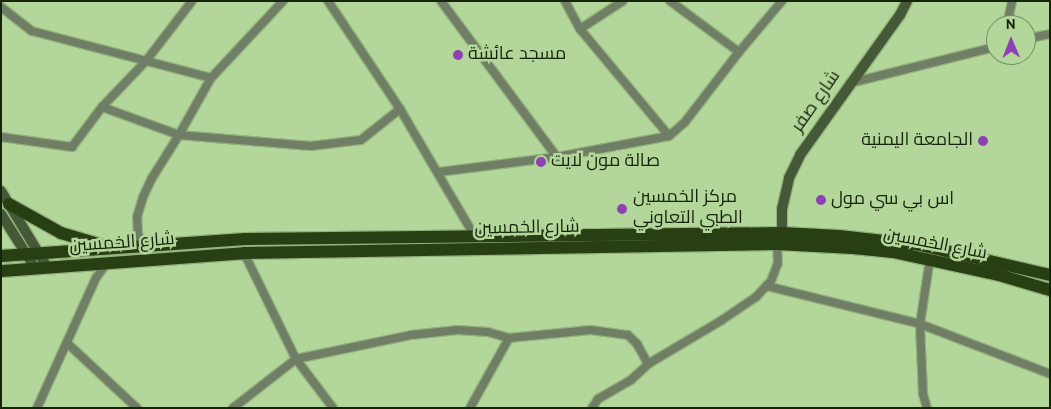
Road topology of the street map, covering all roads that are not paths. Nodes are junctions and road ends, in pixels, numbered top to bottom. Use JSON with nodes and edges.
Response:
{"nodes":[{"id":1,"x":192,"y":1,"type":"edge"},
{"id":2,"x":283,"y":1,"type":"edge"},
{"id":3,"x":328,"y":1,"type":"edge"},
{"id":4,"x":441,"y":1,"type":"edge"},
{"id":5,"x":565,"y":1,"type":"edge"},
{"id":6,"x":623,"y":1,"type":"edge"},
{"id":7,"x":670,"y":1,"type":"edge"},
{"id":8,"x":782,"y":1,"type":"edge"},
{"id":9,"x":907,"y":1,"type":"edge"},
{"id":10,"x":1012,"y":1,"type":"edge"},
{"id":11,"x":1,"y":7,"type":"edge"},
{"id":12,"x":1009,"y":15,"type":"edge"},
{"id":13,"x":580,"y":28,"type":"junction"},
{"id":14,"x":1050,"y":34,"type":"edge"},
{"id":15,"x":1036,"y":38,"type":"edge"},
{"id":16,"x":986,"y":49,"type":"edge"},
{"id":17,"x":739,"y":52,"type":"junction"},
{"id":18,"x":146,"y":61,"type":"junction"},
{"id":19,"x":211,"y":78,"type":"junction"},
{"id":20,"x":850,"y":83,"type":"junction"},
{"id":21,"x":102,"y":107,"type":"junction"},
{"id":22,"x":400,"y":109,"type":"junction"},
{"id":23,"x":179,"y":135,"type":"junction"},
{"id":24,"x":669,"y":136,"type":"junction"},
{"id":25,"x":1,"y":137,"type":"edge"},
{"id":26,"x":557,"y":157,"type":"junction"},
{"id":27,"x":439,"y":172,"type":"junction"},
{"id":28,"x":1,"y":191,"type":"edge"},
{"id":29,"x":5,"y":209,"type":"edge"},
{"id":30,"x":474,"y":235,"type":"junction"},
{"id":31,"x":780,"y":238,"type":"junction"},
{"id":32,"x":434,"y":242,"type":"junction"},
{"id":33,"x":144,"y":246,"type":"junction"},
{"id":34,"x":117,"y":249,"type":"junction"},
{"id":35,"x":244,"y":252,"type":"junction"},
{"id":36,"x":32,"y":254,"type":"junction"},
{"id":37,"x":1,"y":256,"type":"edge"},
{"id":38,"x":930,"y":259,"type":"junction"},
{"id":39,"x":107,"y":263,"type":"junction"},
{"id":40,"x":41,"y":268,"type":"junction"},
{"id":41,"x":1,"y":271,"type":"edge"},
{"id":42,"x":1050,"y":274,"type":"edge"},
{"id":43,"x":766,"y":286,"type":"junction"},
{"id":44,"x":1050,"y":290,"type":"edge"},
{"id":45,"x":920,"y":324,"type":"junction"},
{"id":46,"x":509,"y":338,"type":"junction"},
{"id":47,"x":67,"y":343,"type":"junction"},
{"id":48,"x":296,"y":359,"type":"junction"},
{"id":49,"x":648,"y":364,"type":"junction"},
{"id":50,"x":1050,"y":374,"type":"edge"},
{"id":51,"x":136,"y":407,"type":"edge"},
{"id":52,"x":37,"y":408,"type":"edge"},
{"id":53,"x":233,"y":408,"type":"edge"},
{"id":54,"x":333,"y":408,"type":"edge"},
{"id":55,"x":470,"y":408,"type":"edge"},
{"id":56,"x":592,"y":408,"type":"edge"},
{"id":57,"x":927,"y":408,"type":"edge"}],
"edges":[{"from":1,"to":18,"type":"street"},
{"from":2,"to":19,"type":"street"},
{"from":3,"to":22,"type":"street"},
{"from":4,"to":26,"type":"street"},
{"from":5,"to":13,"type":"street"},
{"from":6,"to":13,"type":"street"},
{"from":7,"to":17,"type":"street"},
{"from":8,"to":17,"type":"street"},
{"from":9,"to":20,"type":"street","name":"شارع صفر"},
{"from":10,"to":12,"type":"street"},
{"from":11,"to":18,"type":"street"},
{"from":13,"to":24,"type":"street"},
{"from":14,"to":15,"type":"street"},
{"from":16,"to":20,"type":"street"},
{"from":17,"to":24,"type":"street"},
{"from":18,"to":19,"type":"street"},
{"from":18,"to":21,"type":"street"},
{"from":19,"to":23,"type":"street"},
{"from":20,"to":31,"type":"street","name":"شارع صفر"},
{"from":21,"to":23,"type":"street"},
{"from":21,"to":25,"type":"street"},
{"from":22,"to":23,"type":"street"},
{"from":22,"to":27,"type":"street"},
{"from":23,"to":33,"type":"street"},
{"from":24,"to":26,"type":"street"},
{"from":26,"to":27,"type":"street"},
{"from":27,"to":30,"type":"street"},
{"from":28,"to":29,"type":"street"},
{"from":29,"to":34,"type":"main road"},
{"from":29,"to":36,"type":"street"},
{"from":30,"to":31,"type":"main road","name":"شارع الخمسين"},
{"from":30,"to":32,"type":"main road","name":"شارع الخمسين"},
{"from":31,"to":32,"type":"main road","name":"شارع الخمسين"},
{"from":31,"to":38,"type":"main road","name":"شارع الخمسين"},
{"from":31,"to":42,"type":"main road","name":"شارع الخمسين"},
{"from":31,"to":43,"type":"street"},
{"from":32,"to":33,"type":"main road","name":"شارع الخمسين"},
{"from":32,"to":35,"type":"main road","name":"شارع الخمسين"},
{"from":33,"to":34,"type":"main road","name":"شارع الخمسين"},
{"from":34,"to":36,"type":"main road","name":"شارع الخمسين"},
{"from":35,"to":39,"type":"main road","name":"شارع الخمسين"},
{"from":35,"to":48,"type":"street"},
{"from":36,"to":37,"type":"main road","name":"شارع الخمسين"},
{"from":36,"to":40,"type":"street"},
{"from":38,"to":44,"type":"main road","name":"شارع الخمسين"},
{"from":38,"to":45,"type":"street"},
{"from":39,"to":40,"type":"main road","name":"شارع الخمسين"},
{"from":39,"to":47,"type":"street"},
{"from":40,"to":41,"type":"main road","name":"شارع الخمسين"},
{"from":43,"to":45,"type":"street"},
{"from":43,"to":49,"type":"street"},
{"from":45,"to":50,"type":"street"},
{"from":45,"to":57,"type":"street"},
{"from":46,"to":48,"type":"street"},
{"from":46,"to":49,"type":"street"},
{"from":46,"to":55,"type":"street"},
{"from":47,"to":51,"type":"street"},
{"from":47,"to":52,"type":"street"},
{"from":48,"to":53,"type":"street"},
{"from":48,"to":54,"type":"street"},
{"from":49,"to":56,"type":"street"}]}
